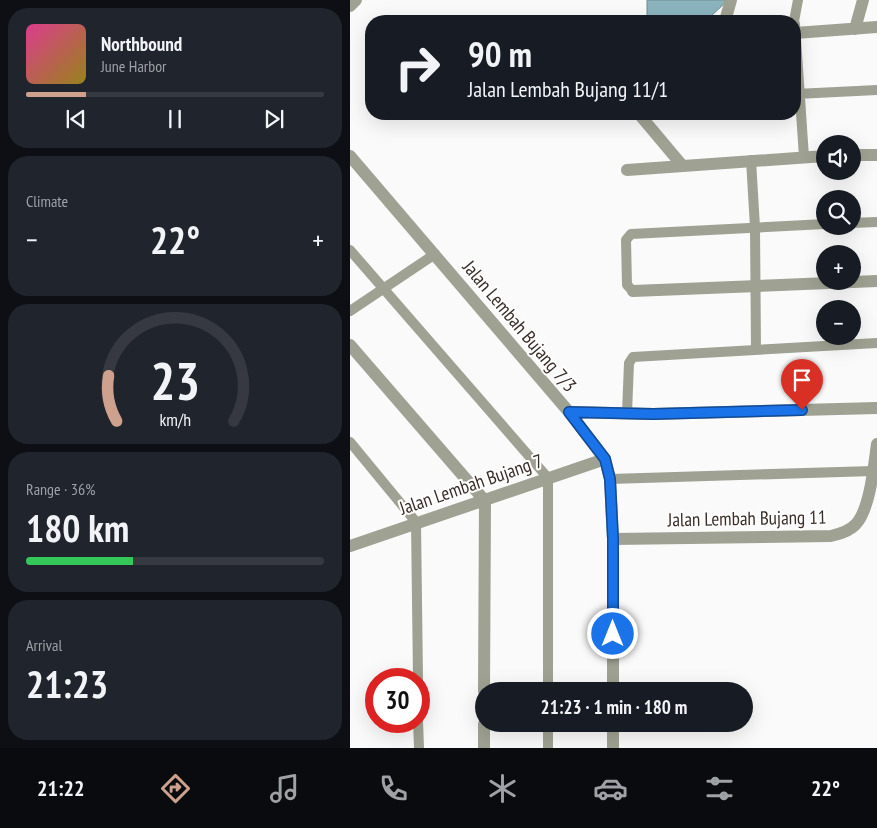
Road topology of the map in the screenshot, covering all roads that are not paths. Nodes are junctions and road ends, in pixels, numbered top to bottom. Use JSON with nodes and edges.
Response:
{"nodes":[{"id":1,"x":356,"y":0,"type":"edge"},
{"id":2,"x":731,"y":0,"type":"edge"},
{"id":3,"x":798,"y":0,"type":"edge"},
{"id":4,"x":863,"y":0,"type":"edge"},
{"id":5,"x":350,"y":6,"type":"edge"},
{"id":6,"x":727,"y":15,"type":"edge"},
{"id":7,"x":796,"y":15,"type":"edge"},
{"id":8,"x":877,"y":27,"type":"edge"},
{"id":9,"x":801,"y":28,"type":"edge"},
{"id":10,"x":854,"y":29,"type":"junction"},
{"id":11,"x":877,"y":90,"type":"edge"},
{"id":12,"x":801,"y":94,"type":"edge"},
{"id":13,"x":644,"y":120,"type":"edge"},
{"id":14,"x":800,"y":120,"type":"edge"},
{"id":15,"x":877,"y":155,"type":"edge"},
{"id":16,"x":350,"y":156,"type":"edge"},
{"id":17,"x":816,"y":156,"type":"edge"},
{"id":18,"x":861,"y":156,"type":"edge"},
{"id":19,"x":804,"y":157,"type":"junction"},
{"id":20,"x":751,"y":160,"type":"junction"},
{"id":21,"x":681,"y":164,"type":"junction"},
{"id":22,"x":627,"y":170,"type":"dead end"},
{"id":23,"x":877,"y":222,"type":"edge"},
{"id":24,"x":861,"y":223,"type":"edge"},
{"id":25,"x":816,"y":224,"type":"edge"},
{"id":26,"x":755,"y":227,"type":"junction"},
{"id":27,"x":350,"y":250,"type":"edge"},
{"id":28,"x":435,"y":254,"type":"junction"},
{"id":29,"x":877,"y":281,"type":"edge"},
{"id":30,"x":755,"y":285,"type":"junction"},
{"id":31,"x":383,"y":289,"type":"junction"},
{"id":32,"x":633,"y":291,"type":"joint"},
{"id":33,"x":350,"y":311,"type":"edge"},
{"id":34,"x":877,"y":343,"type":"edge"},
{"id":35,"x":350,"y":345,"type":"edge"},
{"id":36,"x":756,"y":349,"type":"junction"},
{"id":37,"x":877,"y":408,"type":"edge"},
{"id":38,"x":569,"y":412,"type":"junction"},
{"id":39,"x":627,"y":413,"type":"junction"},
{"id":40,"x":350,"y":442,"type":"edge"},
{"id":41,"x":877,"y":444,"type":"edge"},
{"id":42,"x":605,"y":459,"type":"junction"},
{"id":43,"x":873,"y":471,"type":"junction"},
{"id":44,"x":548,"y":478,"type":"junction"},
{"id":45,"x":610,"y":479,"type":"junction"},
{"id":46,"x":484,"y":501,"type":"junction"},
{"id":47,"x":416,"y":522,"type":"junction"},
{"id":48,"x":613,"y":539,"type":"junction"},
{"id":49,"x":350,"y":546,"type":"edge"},
{"id":50,"x":418,"y":668,"type":"edge"},
{"id":51,"x":484,"y":682,"type":"edge"},
{"id":52,"x":548,"y":682,"type":"edge"},
{"id":53,"x":613,"y":682,"type":"edge"},
{"id":54,"x":484,"y":732,"type":"edge"},
{"id":55,"x":548,"y":732,"type":"edge"},
{"id":56,"x":613,"y":732,"type":"edge"},
{"id":57,"x":418,"y":733,"type":"edge"},
{"id":58,"x":418,"y":748,"type":"edge"},
{"id":59,"x":484,"y":748,"type":"edge"},
{"id":60,"x":548,"y":748,"type":"edge"},
{"id":61,"x":613,"y":748,"type":"edge"}],
"edges":[{"from":1,"to":5,"type":"street"},
{"from":2,"to":6,"type":"street"},
{"from":3,"to":7,"type":"lane"},
{"from":4,"to":10,"type":"street"},
{"from":8,"to":10,"type":"street"},
{"from":9,"to":10,"type":"street"},
{"from":11,"to":12,"type":"lane"},
{"from":13,"to":21,"type":"street"},
{"from":14,"to":19,"type":"lane"},
{"from":15,"to":18,"type":"street"},
{"from":16,"to":28,"type":"street","name":"Jalan Lembah Bujang 7/3"},
{"from":17,"to":19,"type":"street"},
{"from":19,"to":20,"type":"street"},
{"from":20,"to":21,"type":"street"},
{"from":20,"to":26,"type":"lane"},
{"from":21,"to":22,"type":"street"},
{"from":23,"to":24,"type":"lane"},
{"from":25,"to":26,"type":"lane"},
{"from":26,"to":30,"type":"lane"},
{"from":26,"to":32,"type":"lane"},
{"from":27,"to":31,"type":"lane"},
{"from":28,"to":31,"type":"lane"},
{"from":28,"to":38,"type":"street","name":"Jalan Lembah Bujang 7/3"},
{"from":29,"to":30,"type":"street"},
{"from":30,"to":32,"type":"street"},
{"from":30,"to":36,"type":"lane"},
{"from":31,"to":33,"type":"lane"},
{"from":31,"to":44,"type":"lane"},
{"from":34,"to":36,"type":"lane"},
{"from":35,"to":46,"type":"street"},
{"from":36,"to":39,"type":"lane"},
{"from":37,"to":39,"type":"street"},
{"from":38,"to":39,"type":"street"},
{"from":38,"to":42,"type":"street","name":"Jalan Lembah Bujang 7/3"},
{"from":40,"to":47,"type":"lane"},
{"from":41,"to":43,"type":"street","name":"Jalan Lembah Bujang 11"},
{"from":42,"to":44,"type":"street","name":"Jalan Lembah Bujang 7"},
{"from":42,"to":45,"type":"street","name":"Jalan Lembah Bujang 7/3"},
{"from":43,"to":45,"type":"lane"},
{"from":43,"to":48,"type":"street","name":"Jalan Lembah Bujang 11"},
{"from":44,"to":46,"type":"street","name":"Jalan Lembah Bujang 7"},
{"from":44,"to":52,"type":"lane"},
{"from":45,"to":48,"type":"street","name":"Jalan Lembah Bujang 7/3"},
{"from":46,"to":47,"type":"street","name":"Jalan Lembah Bujang 7"},
{"from":46,"to":51,"type":"street"},
{"from":47,"to":49,"type":"street","name":"Jalan Lembah Bujang 7"},
{"from":47,"to":50,"type":"lane"},
{"from":48,"to":53,"type":"street","name":"Jalan Lembah Bujang 7/3"},
{"from":54,"to":59,"type":"street"},
{"from":55,"to":60,"type":"lane"},
{"from":56,"to":61,"type":"street"},
{"from":57,"to":58,"type":"lane"}]}
